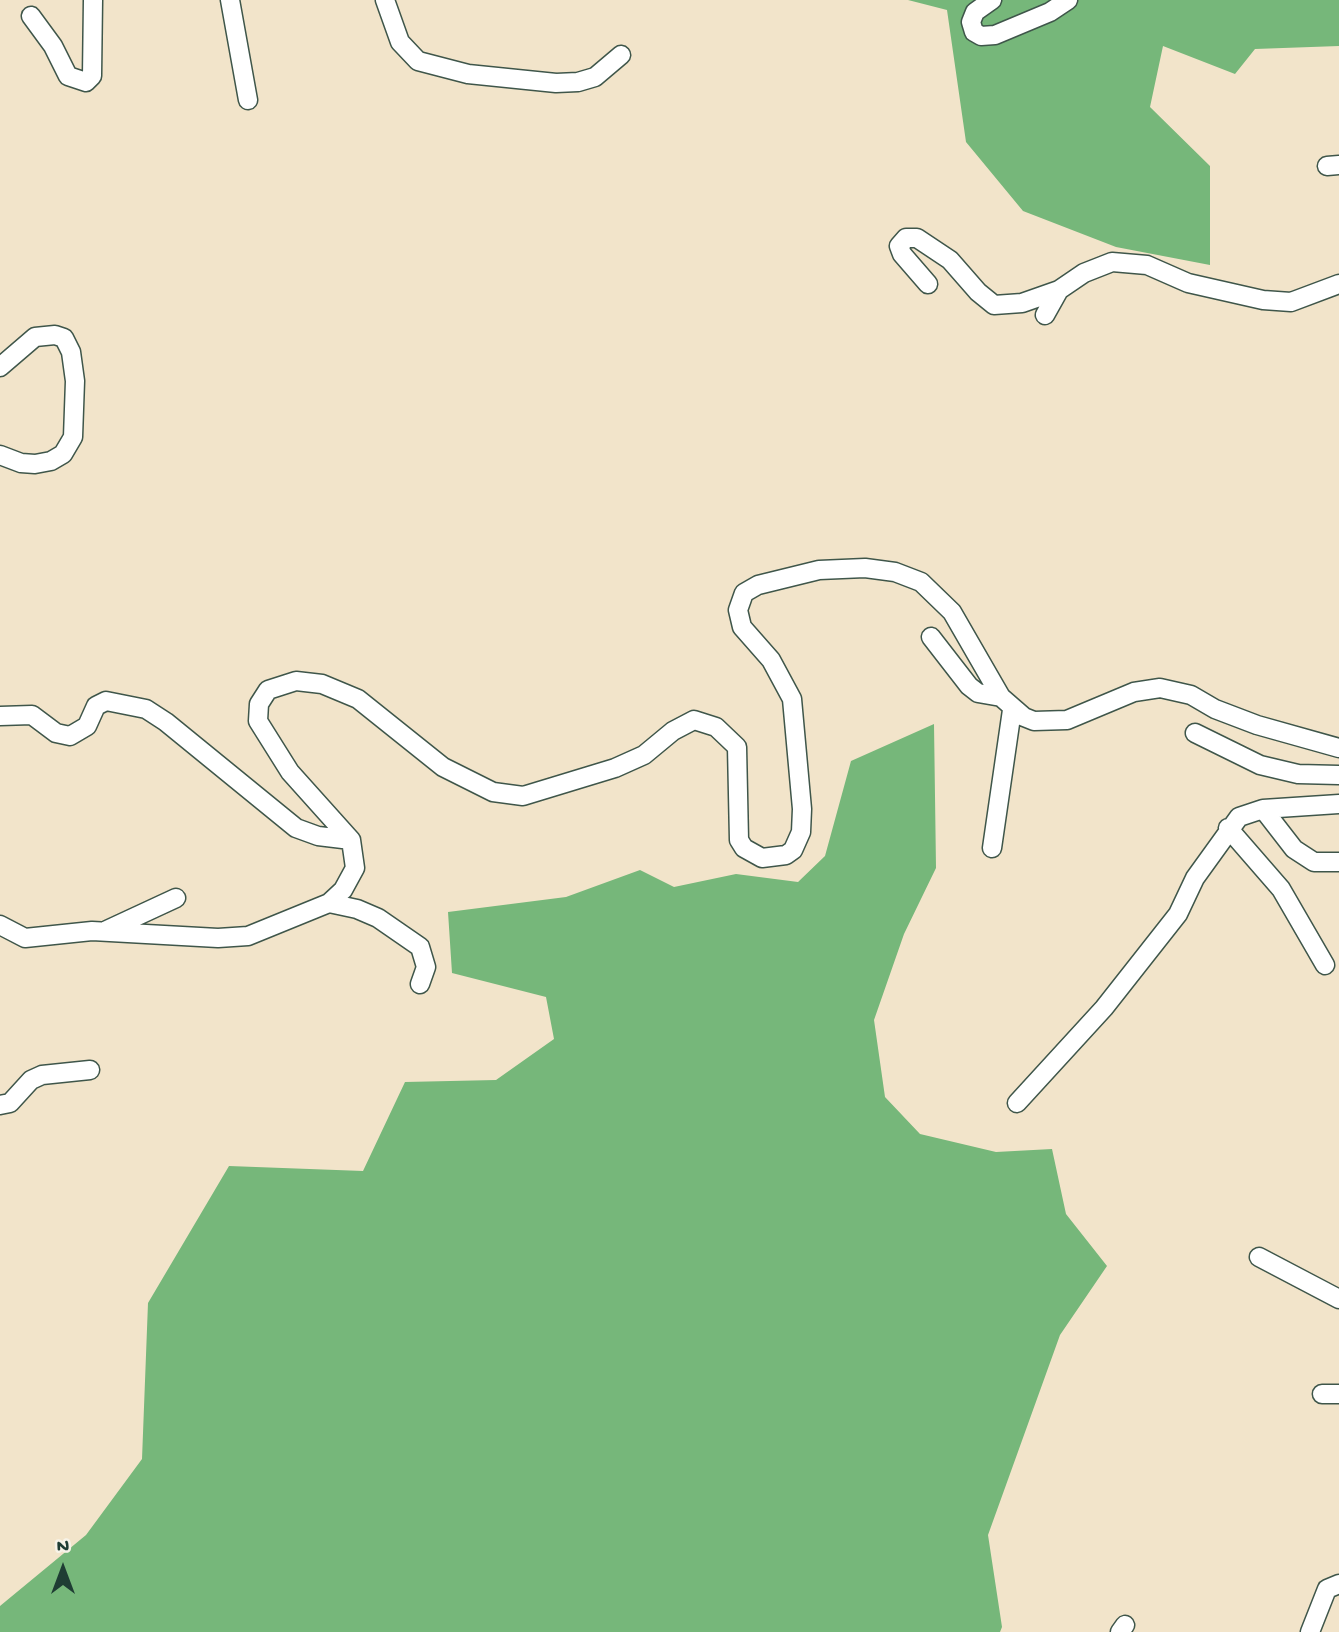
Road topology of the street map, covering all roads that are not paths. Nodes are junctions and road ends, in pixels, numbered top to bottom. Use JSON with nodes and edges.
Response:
{"nodes":[{"id":1,"x":93,"y":0,"type":"edge"},
{"id":2,"x":230,"y":0,"type":"edge"},
{"id":3,"x":385,"y":0,"type":"edge"},
{"id":4,"x":992,"y":0,"type":"edge"},
{"id":5,"x":1068,"y":0,"type":"edge"},
{"id":6,"x":31,"y":16,"type":"dead end"},
{"id":7,"x":621,"y":55,"type":"dead end"},
{"id":8,"x":248,"y":100,"type":"dead end"},
{"id":9,"x":928,"y":284,"type":"dead end"},
{"id":10,"x":1339,"y":284,"type":"edge"},
{"id":11,"x":1059,"y":290,"type":"junction"},
{"id":12,"x":1045,"y":315,"type":"dead end"},
{"id":13,"x":0,"y":367,"type":"edge"},
{"id":14,"x":0,"y":455,"type":"edge"},
{"id":15,"x":931,"y":637,"type":"dead end"},
{"id":16,"x":1007,"y":704,"type":"junction"},
{"id":17,"x":0,"y":716,"type":"edge"},
{"id":18,"x":1195,"y":733,"type":"dead end"},
{"id":19,"x":1339,"y":748,"type":"edge"},
{"id":20,"x":1339,"y":775,"type":"edge"},
{"id":21,"x":1339,"y":804,"type":"edge"},
{"id":22,"x":1263,"y":809,"type":"junction"},
{"id":23,"x":1228,"y":828,"type":"junction"},
{"id":24,"x":351,"y":840,"type":"junction"},
{"id":25,"x":992,"y":848,"type":"dead end"},
{"id":26,"x":1339,"y":862,"type":"edge"},
{"id":27,"x":176,"y":898,"type":"dead end"},
{"id":28,"x":329,"y":903,"type":"junction"},
{"id":29,"x":0,"y":925,"type":"edge"},
{"id":30,"x":104,"y":932,"type":"junction"},
{"id":31,"x":1325,"y":965,"type":"dead end"},
{"id":32,"x":420,"y":984,"type":"dead end"},
{"id":33,"x":90,"y":1070,"type":"dead end"},
{"id":34,"x":1017,"y":1103,"type":"dead end"},
{"id":35,"x":0,"y":1105,"type":"edge"},
{"id":36,"x":1258,"y":1257,"type":"dead end"},
{"id":37,"x":1339,"y":1299,"type":"edge"},
{"id":38,"x":1339,"y":1584,"type":"edge"},
{"id":39,"x":1310,"y":1632,"type":"edge"}],
"edges":[{"from":1,"to":6,"type":"street"},
{"from":2,"to":8,"type":"street"},
{"from":3,"to":7,"type":"street"},
{"from":4,"to":5,"type":"street"},
{"from":9,"to":11,"type":"street"},
{"from":10,"to":11,"type":"street"},
{"from":11,"to":12,"type":"street"},
{"from":13,"to":14,"type":"street"},
{"from":15,"to":16,"type":"street"},
{"from":16,"to":19,"type":"street"},
{"from":16,"to":24,"type":"street"},
{"from":16,"to":25,"type":"street"},
{"from":17,"to":24,"type":"street"},
{"from":18,"to":20,"type":"street"},
{"from":21,"to":22,"type":"street"},
{"from":22,"to":23,"type":"street"},
{"from":22,"to":26,"type":"street"},
{"from":23,"to":31,"type":"street"},
{"from":23,"to":34,"type":"street"},
{"from":24,"to":28,"type":"street"},
{"from":27,"to":30,"type":"street"},
{"from":28,"to":30,"type":"street"},
{"from":28,"to":32,"type":"street"},
{"from":29,"to":30,"type":"street"},
{"from":33,"to":35,"type":"street"},
{"from":36,"to":37,"type":"street"},
{"from":38,"to":39,"type":"street"}]}
